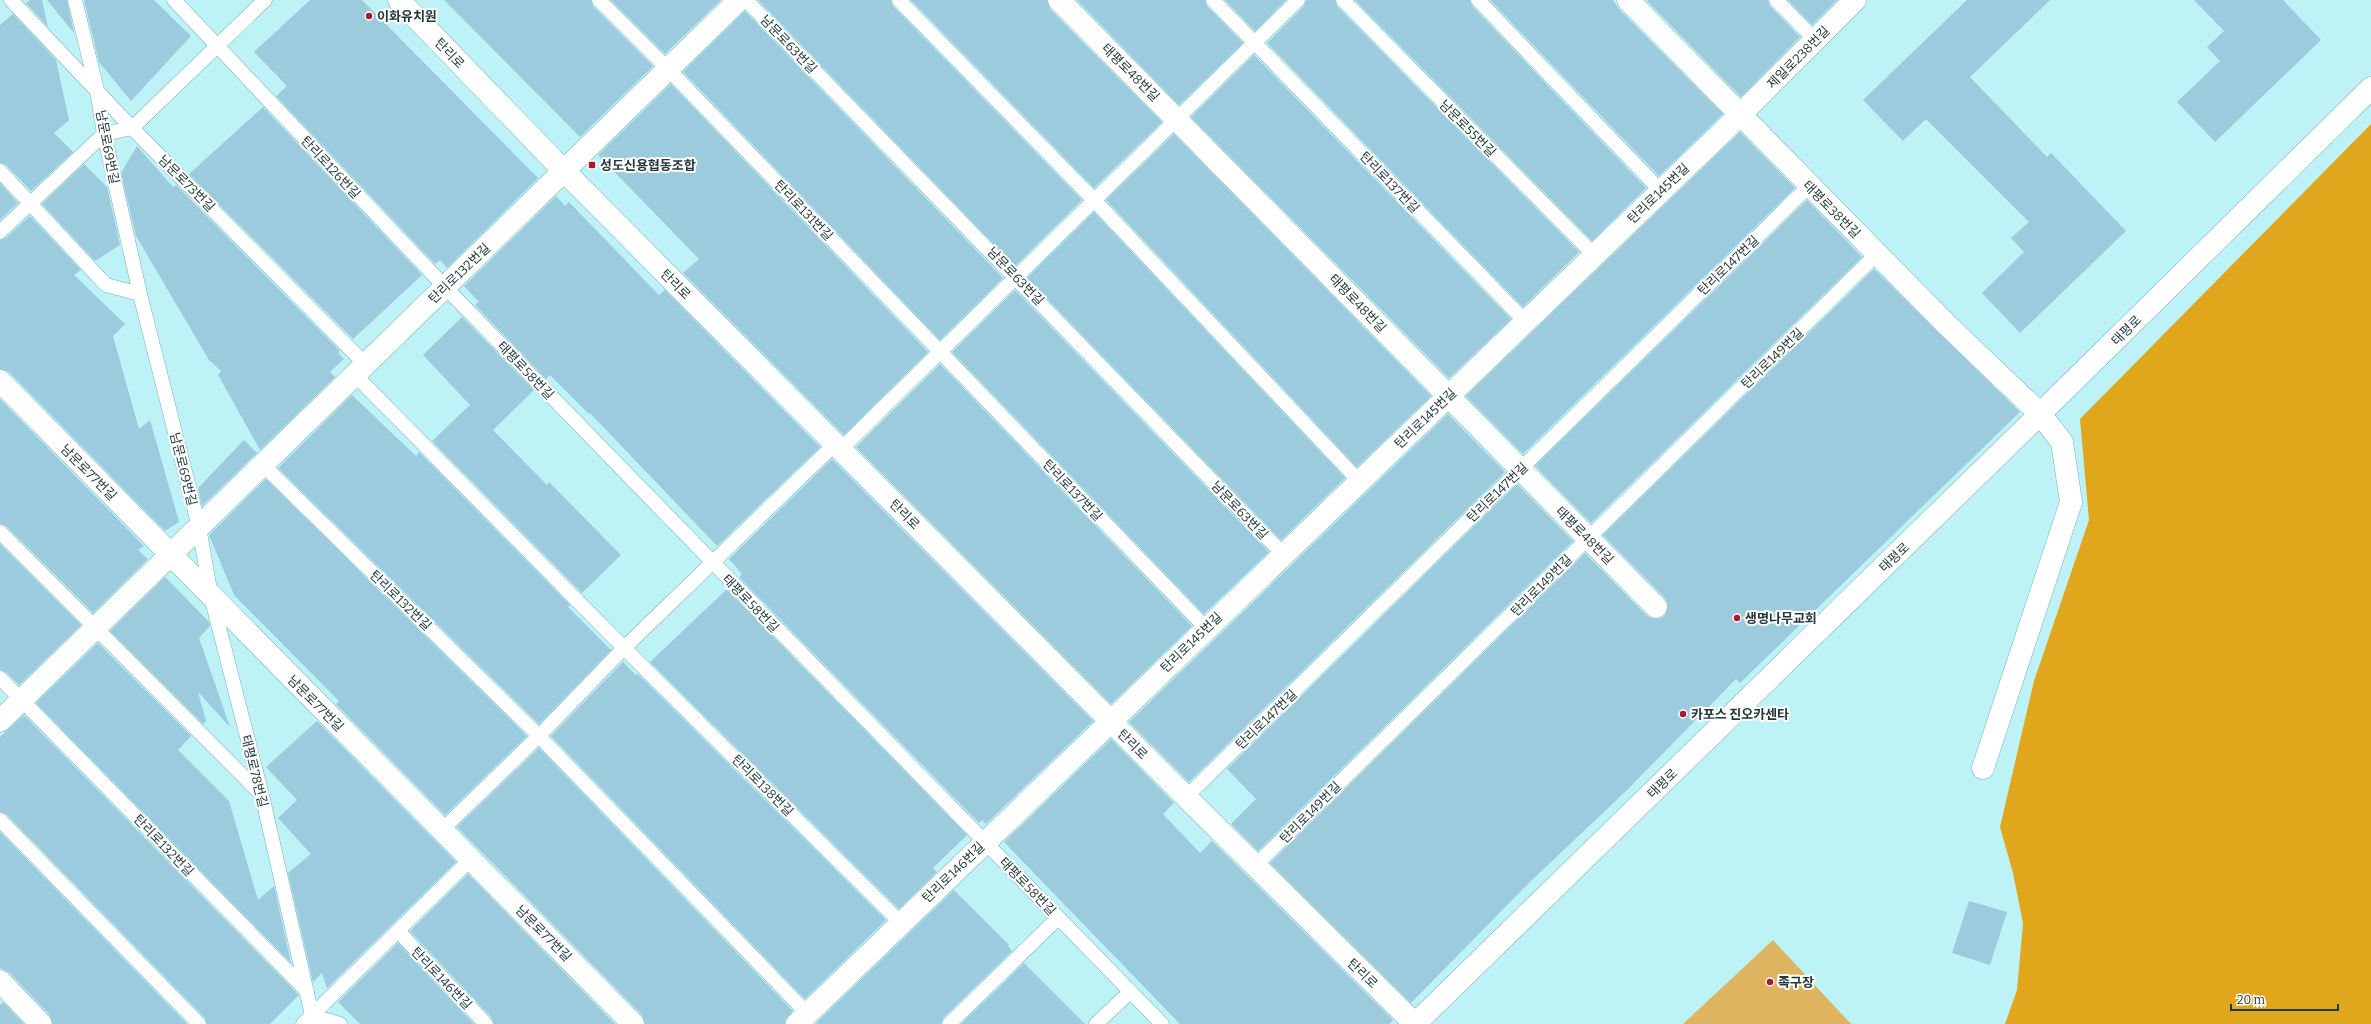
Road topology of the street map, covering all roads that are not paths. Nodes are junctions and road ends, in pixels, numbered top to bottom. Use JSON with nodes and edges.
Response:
{"nodes":[{"id":1,"x":11,"y":0,"type":"edge"},
{"id":2,"x":75,"y":0,"type":"edge"},
{"id":3,"x":174,"y":0,"type":"edge"},
{"id":4,"x":265,"y":0,"type":"edge"},
{"id":5,"x":398,"y":0,"type":"edge"},
{"id":6,"x":599,"y":0,"type":"edge"},
{"id":7,"x":739,"y":0,"type":"edge"},
{"id":8,"x":746,"y":0,"type":"edge"},
{"id":9,"x":899,"y":0,"type":"edge"},
{"id":10,"x":1059,"y":0,"type":"edge"},
{"id":11,"x":1214,"y":0,"type":"edge"},
{"id":12,"x":1298,"y":0,"type":"edge"},
{"id":13,"x":1343,"y":0,"type":"edge"},
{"id":14,"x":1478,"y":0,"type":"edge"},
{"id":15,"x":1628,"y":0,"type":"edge"},
{"id":16,"x":1776,"y":0,"type":"edge"},
{"id":17,"x":1855,"y":0,"type":"edge"},
{"id":18,"x":1815,"y":40,"type":"junction"},
{"id":19,"x":1255,"y":42,"type":"junction"},
{"id":20,"x":218,"y":47,"type":"junction"},
{"id":21,"x":668,"y":69,"type":"junction"},
{"id":22,"x":2371,"y":88,"type":"edge"},
{"id":23,"x":97,"y":90,"type":"junction"},
{"id":24,"x":1740,"y":115,"type":"junction"},
{"id":25,"x":1177,"y":119,"type":"junction"},
{"id":26,"x":132,"y":128,"type":"junction"},
{"id":27,"x":104,"y":134,"type":"junction"},
{"id":28,"x":564,"y":171,"type":"junction"},
{"id":29,"x":0,"y":172,"type":"edge"},
{"id":30,"x":1809,"y":186,"type":"junction"},
{"id":31,"x":1661,"y":191,"type":"junction"},
{"id":32,"x":1094,"y":200,"type":"junction"},
{"id":33,"x":31,"y":203,"type":"junction"},
{"id":34,"x":0,"y":232,"type":"edge"},
{"id":35,"x":1878,"y":254,"type":"junction"},
{"id":36,"x":1594,"y":255,"type":"junction"},
{"id":37,"x":1016,"y":276,"type":"junction"},
{"id":38,"x":445,"y":287,"type":"junction"},
{"id":39,"x":140,"y":294,"type":"junction"},
{"id":40,"x":1525,"y":321,"type":"junction"},
{"id":41,"x":940,"y":351,"type":"junction"},
{"id":42,"x":360,"y":370,"type":"junction"},
{"id":43,"x":0,"y":381,"type":"edge"},
{"id":44,"x":1448,"y":395,"type":"junction"},
{"id":45,"x":2040,"y":414,"type":"junction"},
{"id":46,"x":838,"y":446,"type":"junction"},
{"id":47,"x":263,"y":465,"type":"junction"},
{"id":48,"x":1520,"y":469,"type":"junction"},
{"id":49,"x":1359,"y":481,"type":"junction"},
{"id":50,"x":199,"y":527,"type":"junction"},
{"id":51,"x":0,"y":532,"type":"edge"},
{"id":52,"x":1588,"y":538,"type":"junction"},
{"id":53,"x":1283,"y":554,"type":"junction"},
{"id":54,"x":170,"y":555,"type":"junction"},
{"id":55,"x":712,"y":563,"type":"junction"},
{"id":56,"x":211,"y":596,"type":"junction"},
{"id":57,"x":1656,"y":607,"type":"dead end"},
{"id":58,"x":95,"y":628,"type":"junction"},
{"id":59,"x":1206,"y":628,"type":"junction"},
{"id":60,"x":624,"y":648,"type":"junction"},
{"id":61,"x":0,"y":678,"type":"edge"},
{"id":62,"x":22,"y":700,"type":"junction"},
{"id":63,"x":1110,"y":720,"type":"junction"},
{"id":64,"x":0,"y":721,"type":"edge"},
{"id":65,"x":539,"y":736,"type":"junction"},
{"id":66,"x":1983,"y":768,"type":"dead end"},
{"id":67,"x":262,"y":795,"type":"junction"},
{"id":68,"x":1186,"y":797,"type":"junction"},
{"id":69,"x":0,"y":820,"type":"edge"},
{"id":70,"x":442,"y":830,"type":"junction"},
{"id":71,"x":985,"y":842,"type":"junction"},
{"id":72,"x":471,"y":859,"type":"junction"},
{"id":73,"x":1255,"y":866,"type":"junction"},
{"id":74,"x":1058,"y":918,"type":"junction"},
{"id":75,"x":901,"y":923,"type":"junction"},
{"id":76,"x":398,"y":931,"type":"junction"},
{"id":77,"x":0,"y":981,"type":"edge"},
{"id":78,"x":307,"y":991,"type":"junction"},
{"id":79,"x":1130,"y":992,"type":"junction"},
{"id":80,"x":802,"y":1019,"type":"edge"},
{"id":81,"x":310,"y":1021,"type":"edge"},
{"id":82,"x":41,"y":1024,"type":"edge"},
{"id":83,"x":199,"y":1024,"type":"edge"},
{"id":84,"x":340,"y":1024,"type":"edge"},
{"id":85,"x":486,"y":1024,"type":"edge"},
{"id":86,"x":633,"y":1024,"type":"edge"},
{"id":87,"x":949,"y":1024,"type":"edge"},
{"id":88,"x":1096,"y":1024,"type":"edge"},
{"id":89,"x":1162,"y":1024,"type":"edge"},
{"id":90,"x":1415,"y":1024,"type":"edge"}],
"edges":[{"from":1,"to":23,"type":"lane","name":"남문로73번길"},
{"from":2,"to":23,"type":"lane","name":"남문로69번길"},
{"from":3,"to":20,"type":"lane"},
{"from":4,"to":20,"type":"lane"},
{"from":5,"to":28,"type":"street","name":"탄리로"},
{"from":6,"to":21,"type":"lane","name":"탄리로131번길"},
{"from":7,"to":21,"type":"street"},
{"from":8,"to":37,"type":"lane","name":"남문로63번길"},
{"from":9,"to":32,"type":"lane"},
{"from":10,"to":25,"type":"street","name":"태평로48번길"},
{"from":11,"to":19,"type":"lane"},
{"from":12,"to":19,"type":"lane"},
{"from":13,"to":36,"type":"lane","name":"남문로55번길"},
{"from":14,"to":31,"type":"lane"},
{"from":15,"to":24,"type":"street","name":"태평로38번길"},
{"from":16,"to":18,"type":"lane"},
{"from":17,"to":18,"type":"street","name":"제일로238번길"},
{"from":18,"to":24,"type":"street","name":"제일로238번길"},
{"from":19,"to":25,"type":"lane"},
{"from":19,"to":40,"type":"lane","name":"탄리로137번길"},
{"from":20,"to":26,"type":"lane"},
{"from":20,"to":38,"type":"lane","name":"탄리로126번길"},
{"from":21,"to":28,"type":"street"},
{"from":21,"to":41,"type":"lane","name":"탄리로131번길"},
{"from":22,"to":45,"type":"street","name":"태평로"},
{"from":23,"to":26,"type":"lane","name":"남문로73번길"},
{"from":23,"to":27,"type":"lane","name":"남문로69번길"},
{"from":24,"to":30,"type":"street","name":"태평로38번길"},
{"from":24,"to":31,"type":"street","name":"탄리로145번길"},
{"from":25,"to":32,"type":"lane"},
{"from":25,"to":44,"type":"street","name":"태평로48번길"},
{"from":26,"to":27,"type":"lane"},
{"from":26,"to":42,"type":"lane","name":"남문로73번길"},
{"from":27,"to":33,"type":"lane"},
{"from":27,"to":39,"type":"lane","name":"남문로69번길"},
{"from":28,"to":38,"type":"street","name":"탄리로132번길"},
{"from":28,"to":46,"type":"street","name":"탄리로"},
{"from":29,"to":33,"type":"lane"},
{"from":30,"to":35,"type":"street","name":"태평로38번길"},
{"from":30,"to":48,"type":"lane","name":"탄리로147번길"},
{"from":31,"to":36,"type":"street","name":"탄리로145번길"},
{"from":32,"to":37,"type":"lane"},
{"from":32,"to":49,"type":"lane"},
{"from":33,"to":34,"type":"lane"},
{"from":33,"to":39,"type":"lane"},
{"from":35,"to":45,"type":"street","name":"태평로38번길"},
{"from":35,"to":52,"type":"lane","name":"탄리로149번길"},
{"from":36,"to":40,"type":"street","name":"탄리로145번길"},
{"from":37,"to":41,"type":"lane"},
{"from":37,"to":53,"type":"lane","name":"남문로63번길"},
{"from":38,"to":42,"type":"street","name":"탄리로132번길"},
{"from":38,"to":55,"type":"lane","name":"태평로58번길"},
{"from":39,"to":50,"type":"lane","name":"남문로69번길"},
{"from":40,"to":44,"type":"street","name":"탄리로145번길"},
{"from":41,"to":46,"type":"lane"},
{"from":41,"to":59,"type":"lane","name":"탄리로137번길"},
{"from":42,"to":47,"type":"street","name":"탄리로132번길"},
{"from":42,"to":60,"type":"lane"},
{"from":43,"to":54,"type":"street","name":"남문로77번길"},
{"from":44,"to":48,"type":"street","name":"태평로48번길"},
{"from":44,"to":49,"type":"street","name":"탄리로145번길"},
{"from":45,"to":66,"type":"street","name":"태평로38번길"},
{"from":45,"to":90,"type":"street","name":"태평로"},
{"from":46,"to":55,"type":"lane"},
{"from":46,"to":63,"type":"street","name":"탄리로"},
{"from":47,"to":50,"type":"street","name":"탄리로132번길"},
{"from":47,"to":65,"type":"lane","name":"탄리로132번길"},
{"from":48,"to":52,"type":"street","name":"태평로48번길"},
{"from":48,"to":68,"type":"lane","name":"탄리로147번길"},
{"from":49,"to":53,"type":"street","name":"탄리로145번길"},
{"from":50,"to":54,"type":"street","name":"탄리로132번길"},
{"from":50,"to":56,"type":"lane","name":"태평로78번길"},
{"from":51,"to":58,"type":"lane"},
{"from":52,"to":57,"type":"street","name":"태평로48번길"},
{"from":52,"to":73,"type":"lane","name":"탄리로149번길"},
{"from":53,"to":59,"type":"street","name":"탄리로145번길"},
{"from":54,"to":56,"type":"street","name":"남문로77번길"},
{"from":54,"to":58,"type":"street","name":"탄리로132번길"},
{"from":55,"to":60,"type":"lane"},
{"from":55,"to":71,"type":"lane","name":"태평로58번길"},
{"from":56,"to":67,"type":"lane","name":"태평로78번길"},
{"from":56,"to":70,"type":"street","name":"남문로77번길"},
{"from":58,"to":62,"type":"street","name":"탄리로132번길"},
{"from":58,"to":67,"type":"lane"},
{"from":59,"to":63,"type":"street","name":"탄리로145번길"},
{"from":60,"to":65,"type":"lane"},
{"from":60,"to":75,"type":"lane","name":"탄리로138번길"},
{"from":61,"to":62,"type":"lane","name":"탄리로132번길"},
{"from":62,"to":64,"type":"street","name":"탄리로132번길"},
{"from":62,"to":78,"type":"lane","name":"탄리로132번길"},
{"from":63,"to":68,"type":"street","name":"탄리로"},
{"from":63,"to":71,"type":"street","name":"탄리로146번길"},
{"from":65,"to":70,"type":"lane"},
{"from":65,"to":80,"type":"lane"},
{"from":67,"to":78,"type":"lane","name":"태평로78번길"},
{"from":68,"to":73,"type":"street","name":"탄리로"},
{"from":69,"to":83,"type":"lane"},
{"from":70,"to":72,"type":"street","name":"남문로77번길"},
{"from":71,"to":74,"type":"lane","name":"태평로58번길"},
{"from":71,"to":75,"type":"street","name":"탄리로146번길"},
{"from":72,"to":76,"type":"lane"},
{"from":72,"to":86,"type":"street","name":"남문로77번길"},
{"from":73,"to":90,"type":"street","name":"탄리로"},
{"from":74,"to":79,"type":"lane","name":"태평로58번길"},
{"from":74,"to":87,"type":"lane","name":"태평로58번길"},
{"from":75,"to":80,"type":"street","name":"탄리로146번길"},
{"from":76,"to":81,"type":"lane"},
{"from":76,"to":85,"type":"lane","name":"탄리로146번길"},
{"from":77,"to":82,"type":"street"},
{"from":78,"to":81,"type":"lane","name":"태평로78번길"},
{"from":79,"to":88,"type":"lane"},
{"from":79,"to":89,"type":"lane","name":"태평로58번길"},
{"from":81,"to":84,"type":"lane"}]}
